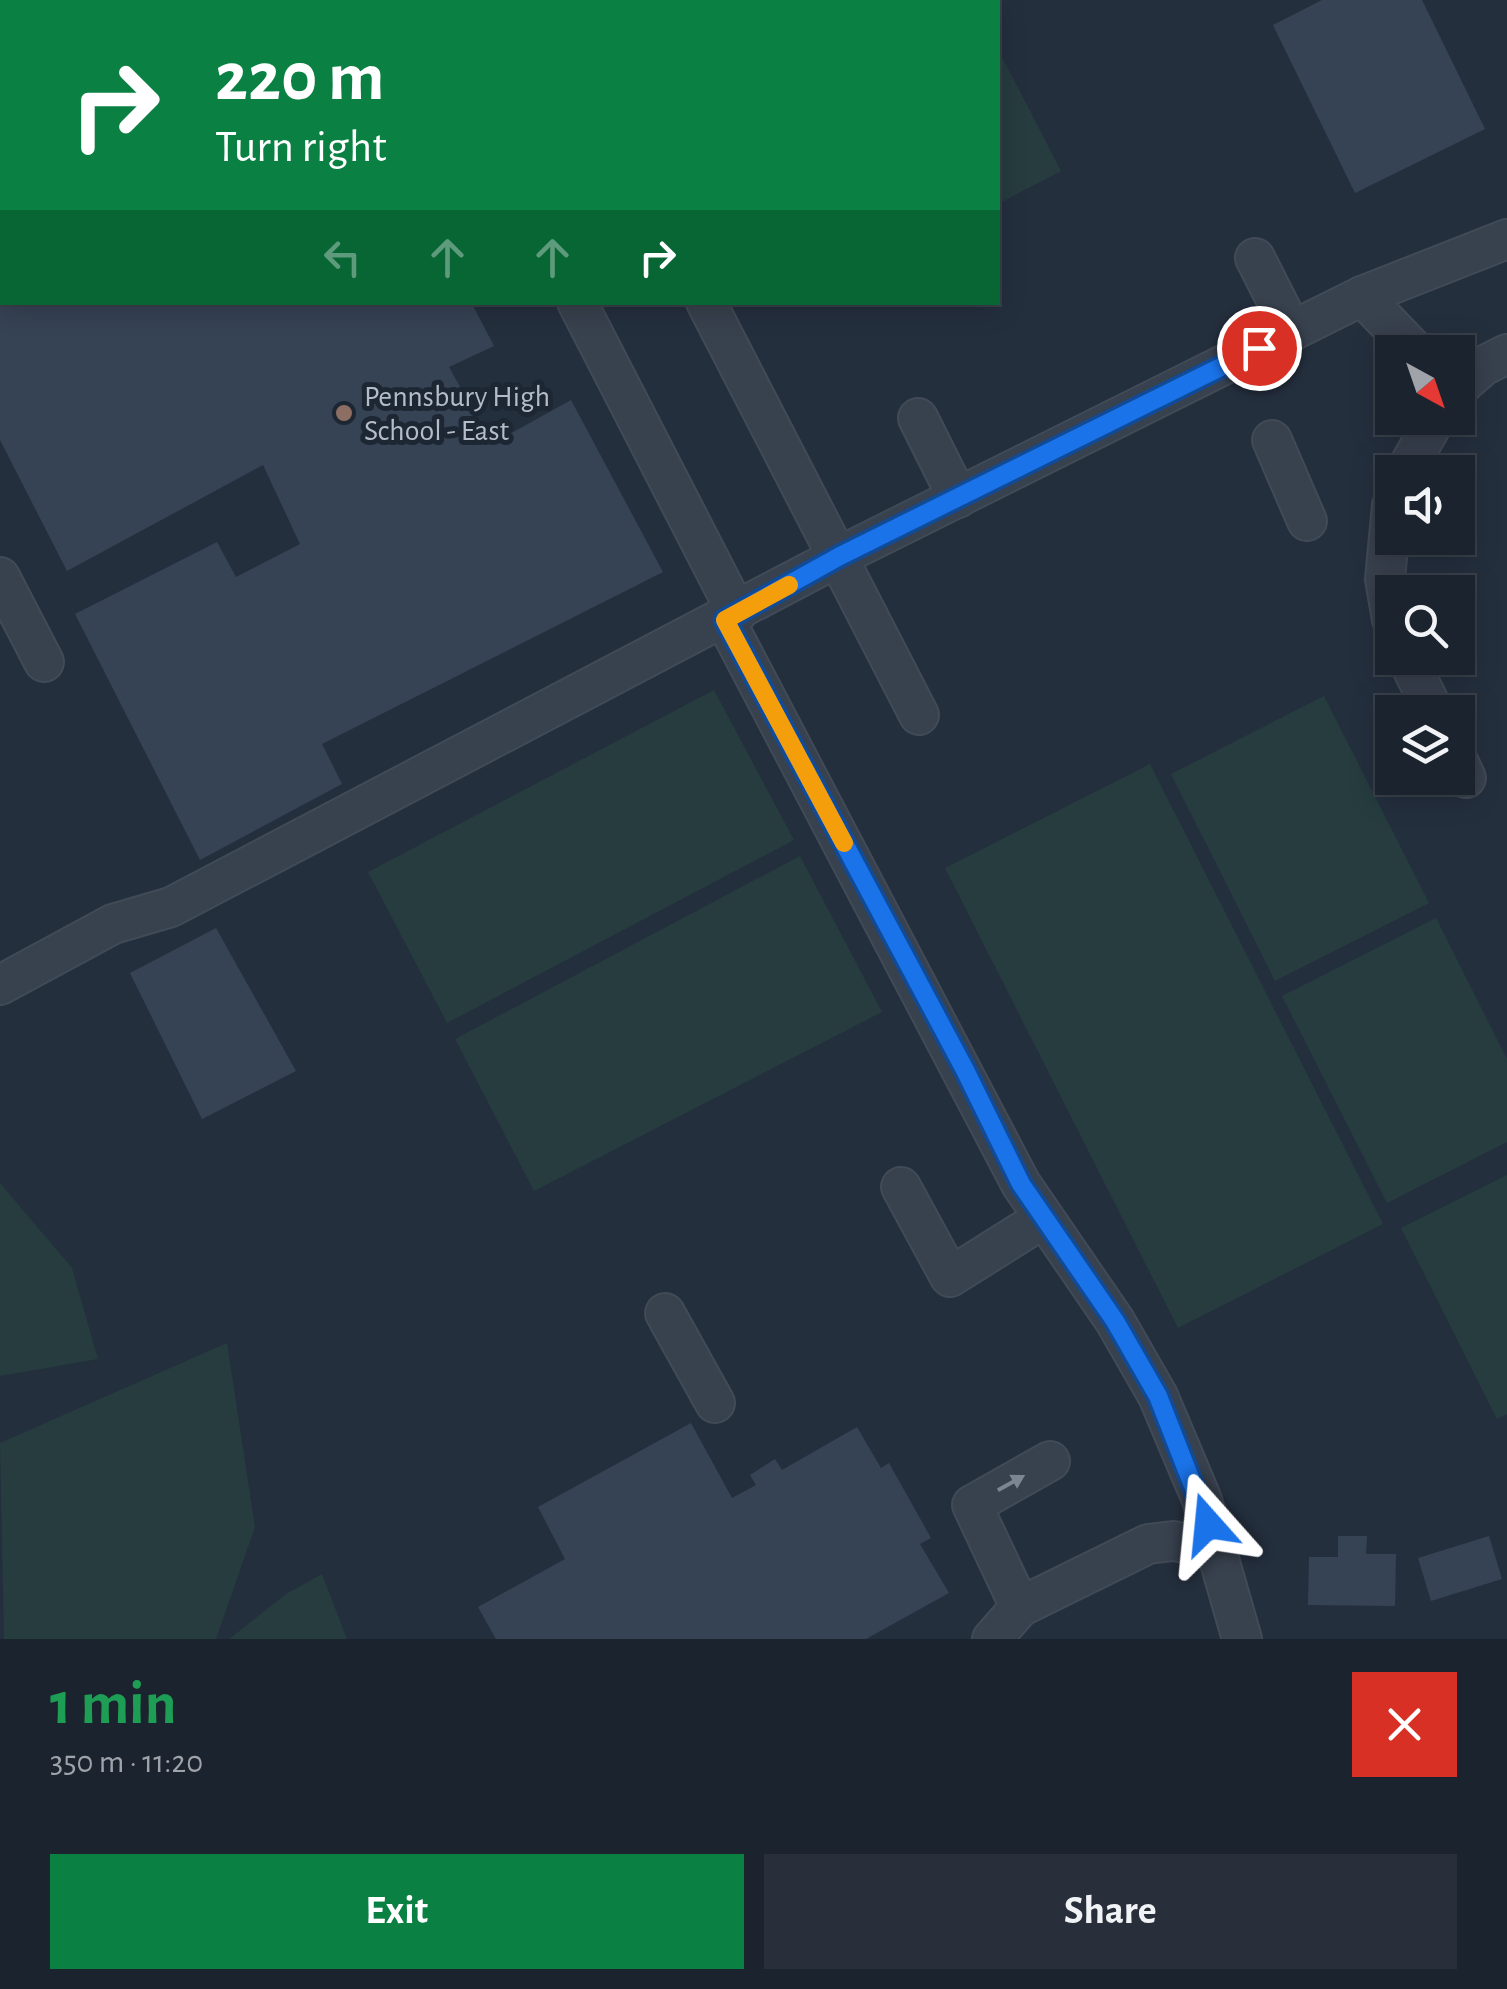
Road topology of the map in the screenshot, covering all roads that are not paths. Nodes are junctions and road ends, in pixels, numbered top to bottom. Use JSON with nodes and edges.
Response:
{"nodes":[{"id":1,"x":1507,"y":239,"type":"edge"},
{"id":2,"x":1254,"y":258,"type":"dead end"},
{"id":3,"x":1362,"y":296,"type":"junction"},
{"id":4,"x":578,"y":305,"type":"edge"},
{"id":5,"x":708,"y":305,"type":"edge"},
{"id":6,"x":1292,"y":332,"type":"junction"},
{"id":7,"x":1400,"y":335,"type":"edge"},
{"id":8,"x":1507,"y":354,"type":"edge"},
{"id":9,"x":1475,"y":373,"type":"edge"},
{"id":10,"x":918,"y":418,"type":"dead end"},
{"id":11,"x":1272,"y":440,"type":"dead end"},
{"id":12,"x":958,"y":498,"type":"junction"},
{"id":13,"x":1307,"y":521,"type":"dead end"},
{"id":14,"x":840,"y":556,"type":"junction"},
{"id":15,"x":0,"y":577,"type":"edge"},
{"id":16,"x":731,"y":616,"type":"junction"},
{"id":17,"x":44,"y":662,"type":"dead end"},
{"id":18,"x":920,"y":715,"type":"dead end"},
{"id":19,"x":0,"y":985,"type":"edge"},
{"id":20,"x":901,"y":1187,"type":"dead end"},
{"id":21,"x":1044,"y":1218,"type":"junction"},
{"id":22,"x":666,"y":1313,"type":"dead end"},
{"id":23,"x":714,"y":1403,"type":"dead end"},
{"id":24,"x":1050,"y":1462,"type":"dead end"},
{"id":25,"x":1215,"y":1548,"type":"junction"},
{"id":26,"x":1020,"y":1607,"type":"junction"},
{"id":27,"x":992,"y":1639,"type":"edge"},
{"id":28,"x":1242,"y":1639,"type":"edge"}],
"edges":[{"from":1,"to":3,"type":"street"},
{"from":2,"to":6,"type":"street"},
{"from":3,"to":6,"type":"street"},
{"from":3,"to":7,"type":"street"},
{"from":4,"to":16,"type":"street"},
{"from":5,"to":14,"type":"street"},
{"from":6,"to":12,"type":"street"},
{"from":8,"to":9,"type":"street"},
{"from":10,"to":12,"type":"street"},
{"from":11,"to":13,"type":"street"},
{"from":12,"to":14,"type":"street"},
{"from":14,"to":16,"type":"street"},
{"from":14,"to":18,"type":"street"},
{"from":15,"to":17,"type":"street"},
{"from":16,"to":19,"type":"street"},
{"from":16,"to":21,"type":"street"},
{"from":20,"to":21,"type":"street"},
{"from":21,"to":25,"type":"street"},
{"from":22,"to":23,"type":"street"},
{"from":26,"to":24,"type":"street","one_way":true},
{"from":25,"to":26,"type":"street"},
{"from":25,"to":28,"type":"street"},
{"from":26,"to":27,"type":"street"}]}
